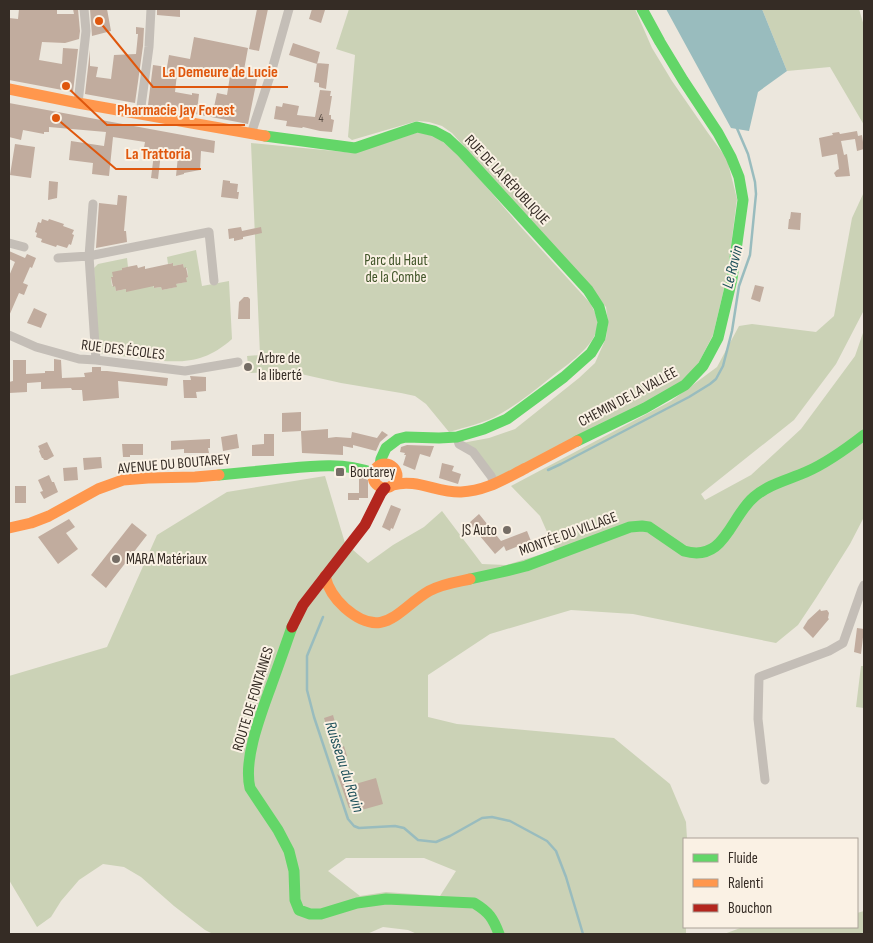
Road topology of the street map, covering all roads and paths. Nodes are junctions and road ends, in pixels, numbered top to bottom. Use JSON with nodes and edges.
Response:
{"nodes":[{"id":1,"x":84,"y":9,"type":"edge"},
{"id":2,"x":151,"y":9,"type":"edge"},
{"id":3,"x":289,"y":9,"type":"edge"},
{"id":4,"x":642,"y":9,"type":"edge"},
{"id":5,"x":9,"y":89,"type":"edge"},
{"id":6,"x":78,"y":103,"type":"junction"},
{"id":7,"x":140,"y":114,"type":"junction"},
{"id":8,"x":251,"y":134,"type":"junction"},
{"id":9,"x":93,"y":204,"type":"dead end"},
{"id":10,"x":9,"y":243,"type":"edge"},
{"id":11,"x":24,"y":248,"type":"dead end"},
{"id":12,"x":89,"y":256,"type":"junction"},
{"id":13,"x":58,"y":258,"type":"dead end"},
{"id":14,"x":214,"y":281,"type":"dead end"},
{"id":15,"x":9,"y":335,"type":"edge"},
{"id":16,"x":96,"y":360,"type":"junction"},
{"id":17,"x":238,"y":362,"type":"dead end"},
{"id":18,"x":864,"y":435,"type":"edge"},
{"id":19,"x":457,"y":437,"type":"junction"},
{"id":20,"x":422,"y":438,"type":"junction"},
{"id":21,"x":394,"y":468,"type":"junction"},
{"id":22,"x":380,"y":477,"type":"junction"},
{"id":23,"x":509,"y":477,"type":"joint"},
{"id":24,"x":493,"y":484,"type":"junction"},
{"id":25,"x":435,"y":488,"type":"junction"},
{"id":26,"x":9,"y":528,"type":"edge"},
{"id":27,"x":325,"y":576,"type":"junction"},
{"id":28,"x":864,"y":585,"type":"edge"},
{"id":29,"x":765,"y":780,"type":"dead end"},
{"id":30,"x":499,"y":934,"type":"edge"}],
"edges":[{"from":1,"to":6,"type":"street"},
{"from":2,"to":7,"type":"street"},
{"from":3,"to":8,"type":"street"},
{"from":4,"to":23,"type":"main road","name":"CHEMIN DE LA VALLÉE"},
{"from":5,"to":6,"type":"main road","name":"RUE DE LA RÉPUBLIQUE"},
{"from":6,"to":7,"type":"main road","name":"RUE DE LA RÉPUBLIQUE"},
{"from":7,"to":8,"type":"main road","name":"RUE DE LA RÉPUBLIQUE"},
{"from":8,"to":19,"type":"main road","name":"RUE DE LA RÉPUBLIQUE"},
{"from":9,"to":12,"type":"street"},
{"from":10,"to":11,"type":"street"},
{"from":12,"to":13,"type":"street"},
{"from":12,"to":14,"type":"street"},
{"from":12,"to":16,"type":"street"},
{"from":15,"to":16,"type":"street","name":"RUE DES ÉCOLES"},
{"from":16,"to":17,"type":"street","name":"RUE DES ÉCOLES"},
{"from":18,"to":27,"type":"main road","name":"MONTÉE DU VILLAGE"},
{"from":19,"to":20,"type":"main road","name":"RUE DE LA RÉPUBLIQUE"},
{"from":19,"to":24,"type":"street"},
{"from":20,"to":21,"type":"main road","name":"RUE DE LA RÉPUBLIQUE"},
{"from":20,"to":22,"type":"main road","name":"RUE DE LA RÉPUBLIQUE"},
{"from":21,"to":22,"type":"main road","name":"AVENUE DU BOUTAREY"},
{"from":21,"to":22,"type":"main road"},
{"from":21,"to":25,"type":"main road","name":"AVENUE DU BOUTAREY"},
{"from":22,"to":25,"type":"main road","name":"AVENUE DU BOUTAREY"},
{"from":22,"to":26,"type":"main road","name":"AVENUE DU BOUTAREY"},
{"from":22,"to":27,"type":"main road"},
{"from":23,"to":24,"type":"main road","name":"AVENUE DU BOUTAREY"},
{"from":24,"to":25,"type":"main road","name":"AVENUE DU BOUTAREY"},
{"from":27,"to":30,"type":"main road","name":"ROUTE DE FONTAINES"},
{"from":28,"to":29,"type":"street"}]}
